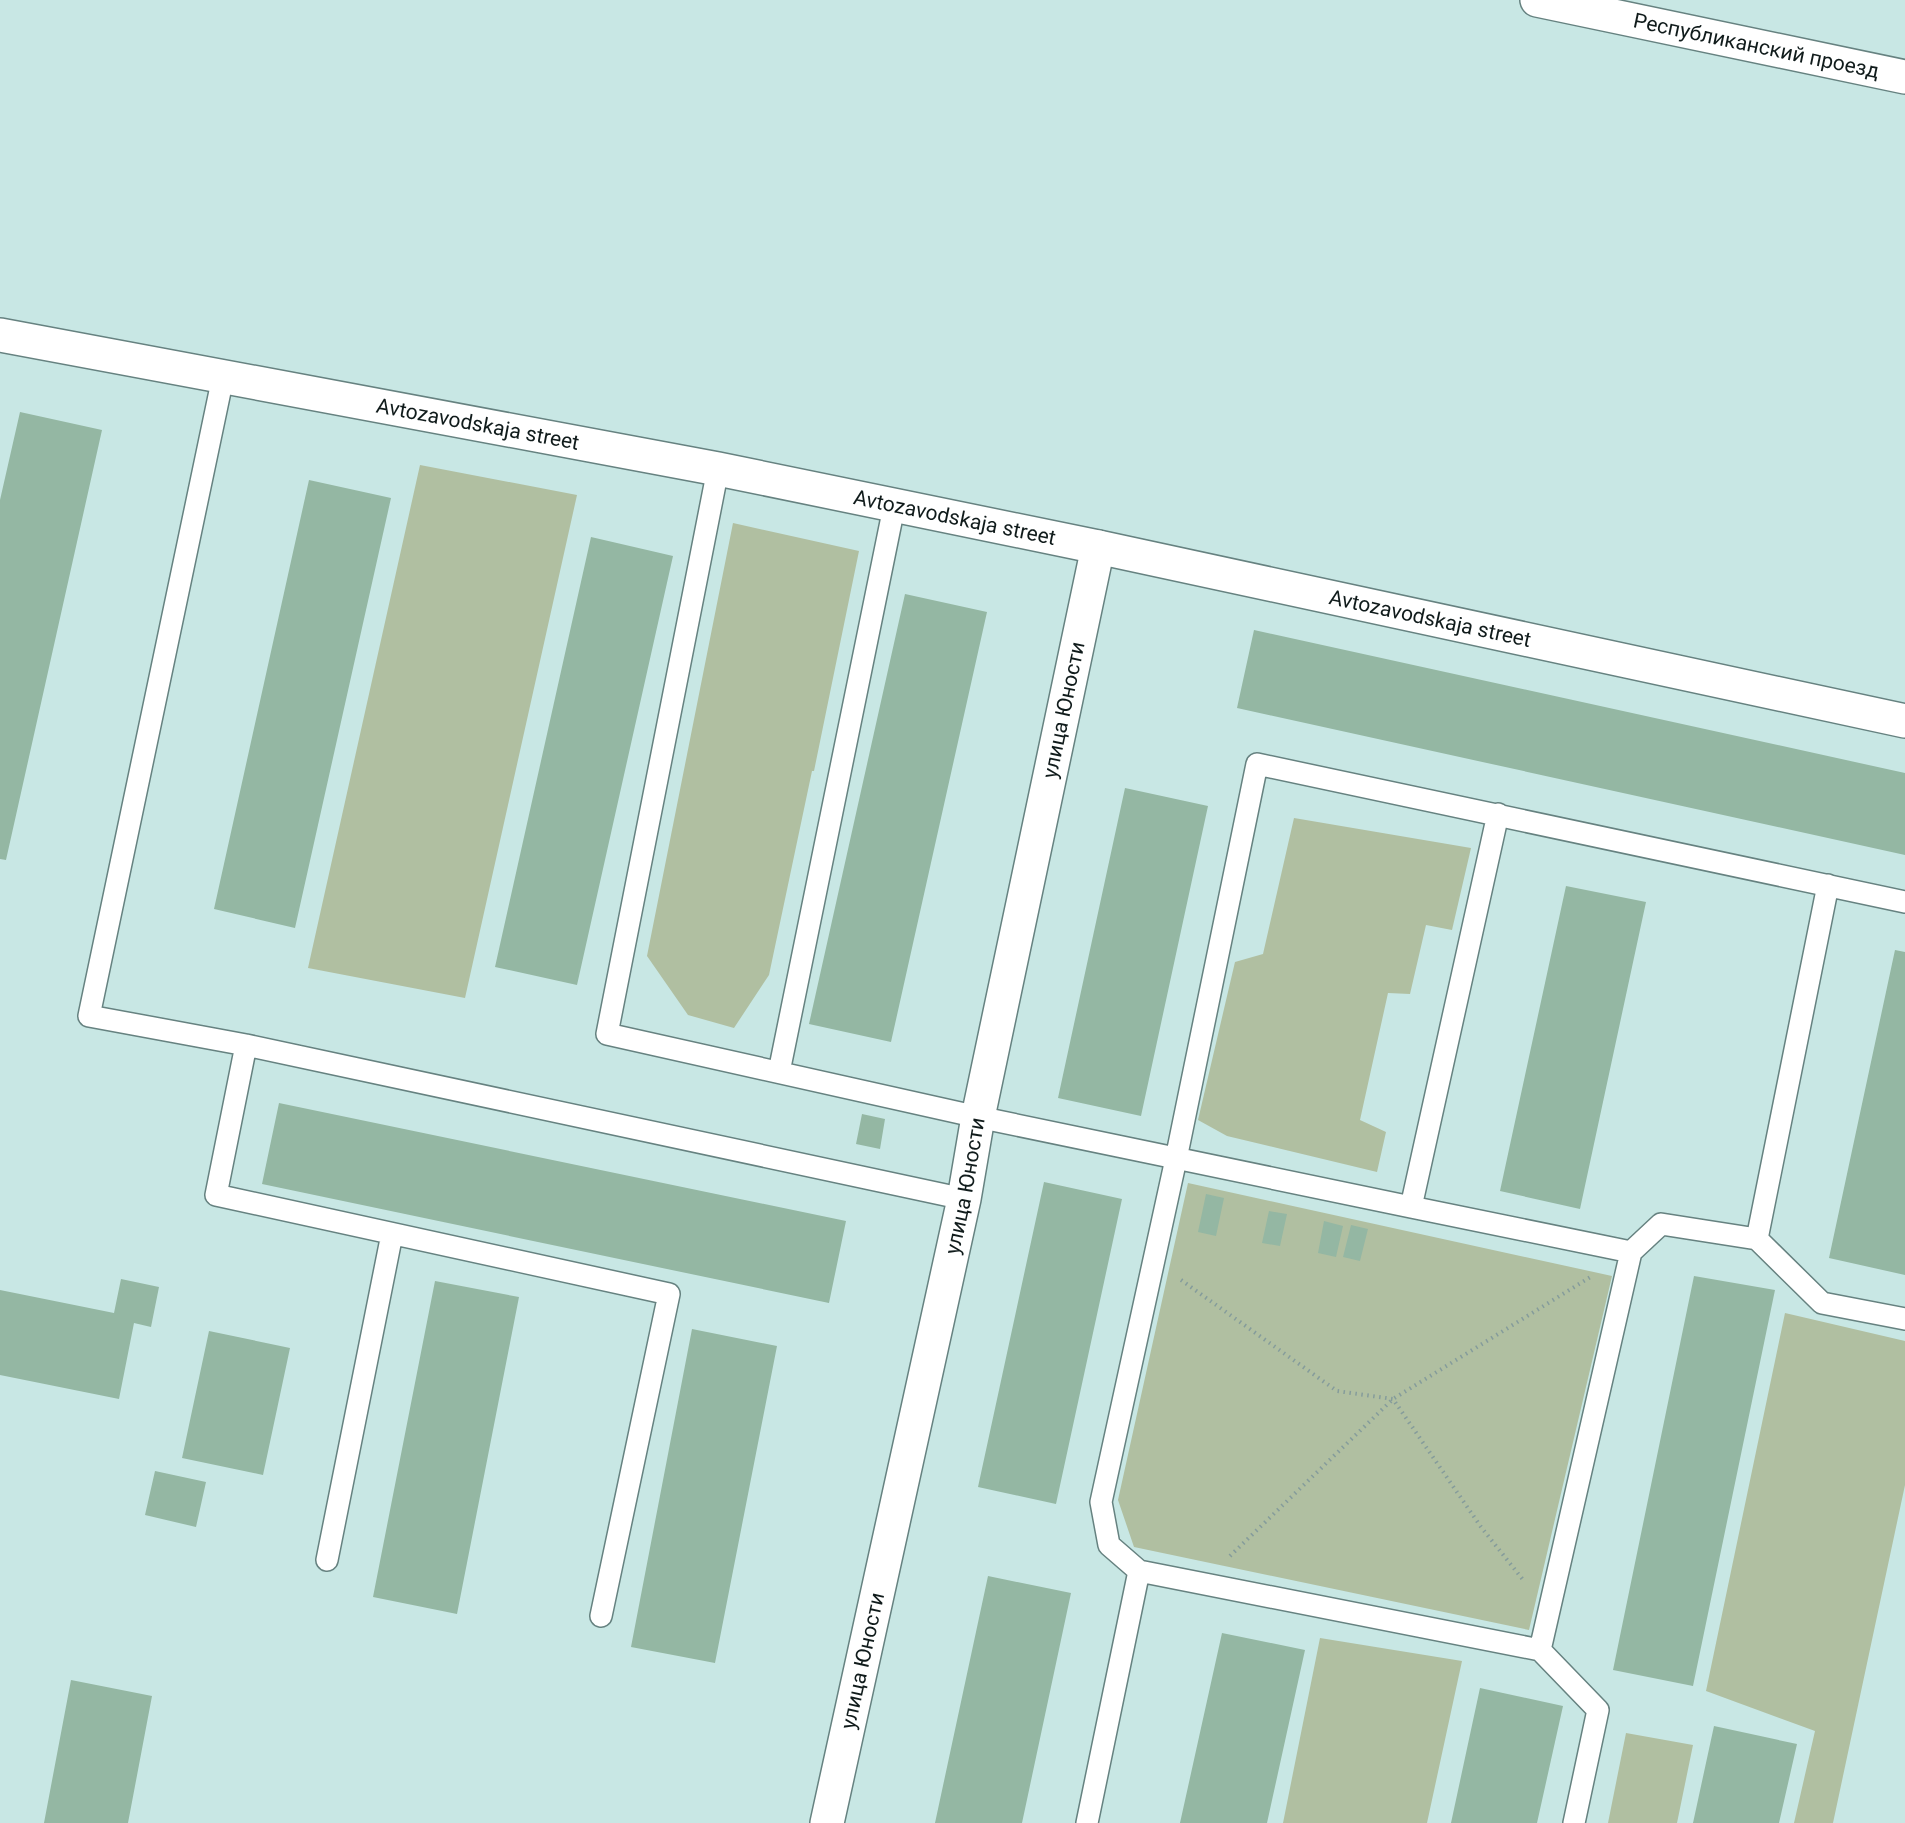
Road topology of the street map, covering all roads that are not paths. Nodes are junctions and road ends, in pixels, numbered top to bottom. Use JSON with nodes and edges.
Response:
{"nodes":[{"id":1,"x":1537,"y":0,"type":"edge"},
{"id":2,"x":1905,"y":77,"type":"edge"},
{"id":3,"x":0,"y":335,"type":"edge"},
{"id":4,"x":223,"y":377,"type":"junction"},
{"id":5,"x":718,"y":469,"type":"junction"},
{"id":6,"x":894,"y":507,"type":"junction"},
{"id":7,"x":1098,"y":547,"type":"junction"},
{"id":8,"x":1905,"y":721,"type":"edge"},
{"id":9,"x":1498,"y":814,"type":"junction"},
{"id":10,"x":1828,"y":885,"type":"junction"},
{"id":11,"x":1905,"y":902,"type":"edge"},
{"id":12,"x":246,"y":1045,"type":"junction"},
{"id":13,"x":779,"y":1072,"type":"junction"},
{"id":14,"x":978,"y":1117,"type":"junction"},
{"id":15,"x":1176,"y":1159,"type":"junction"},
{"id":16,"x":964,"y":1199,"type":"junction"},
{"id":17,"x":1411,"y":1207,"type":"junction"},
{"id":18,"x":392,"y":1234,"type":"junction"},
{"id":19,"x":1756,"y":1239,"type":"junction"},
{"id":20,"x":1631,"y":1252,"type":"junction"},
{"id":21,"x":1905,"y":1319,"type":"edge"},
{"id":22,"x":327,"y":1560,"type":"dead end"},
{"id":23,"x":1139,"y":1571,"type":"junction"},
{"id":24,"x":601,"y":1616,"type":"dead end"},
{"id":25,"x":1540,"y":1650,"type":"junction"},
{"id":26,"x":827,"y":1823,"type":"edge"},
{"id":27,"x":1087,"y":1823,"type":"edge"},
{"id":28,"x":1574,"y":1823,"type":"edge"}],
"edges":[{"from":1,"to":2,"type":"street","name":"Республиканский проезд"},
{"from":3,"to":4,"type":"street","name":"Avtozavodskaja street"},
{"from":4,"to":5,"type":"street","name":"Avtozavodskaja street"},
{"from":4,"to":12,"type":"lane"},
{"from":5,"to":6,"type":"street","name":"Avtozavodskaja street"},
{"from":5,"to":13,"type":"lane"},
{"from":6,"to":7,"type":"street","name":"Avtozavodskaja street"},
{"from":6,"to":13,"type":"lane"},
{"from":7,"to":8,"type":"street","name":"Avtozavodskaja street"},
{"from":7,"to":14,"type":"street","name":"улица Юности"},
{"from":9,"to":10,"type":"lane"},
{"from":9,"to":15,"type":"lane"},
{"from":9,"to":17,"type":"lane"},
{"from":10,"to":11,"type":"lane"},
{"from":10,"to":19,"type":"lane"},
{"from":12,"to":16,"type":"lane"},
{"from":12,"to":18,"type":"lane"},
{"from":13,"to":14,"type":"lane"},
{"from":14,"to":15,"type":"lane"},
{"from":14,"to":16,"type":"street","name":"улица Юности"},
{"from":15,"to":17,"type":"lane"},
{"from":15,"to":23,"type":"lane"},
{"from":16,"to":26,"type":"street","name":"улица Юности"},
{"from":17,"to":20,"type":"lane"},
{"from":18,"to":22,"type":"lane"},
{"from":18,"to":24,"type":"lane"},
{"from":19,"to":20,"type":"lane"},
{"from":19,"to":21,"type":"lane"},
{"from":20,"to":25,"type":"lane"},
{"from":23,"to":25,"type":"lane"},
{"from":23,"to":27,"type":"lane"},
{"from":25,"to":28,"type":"lane"}]}
